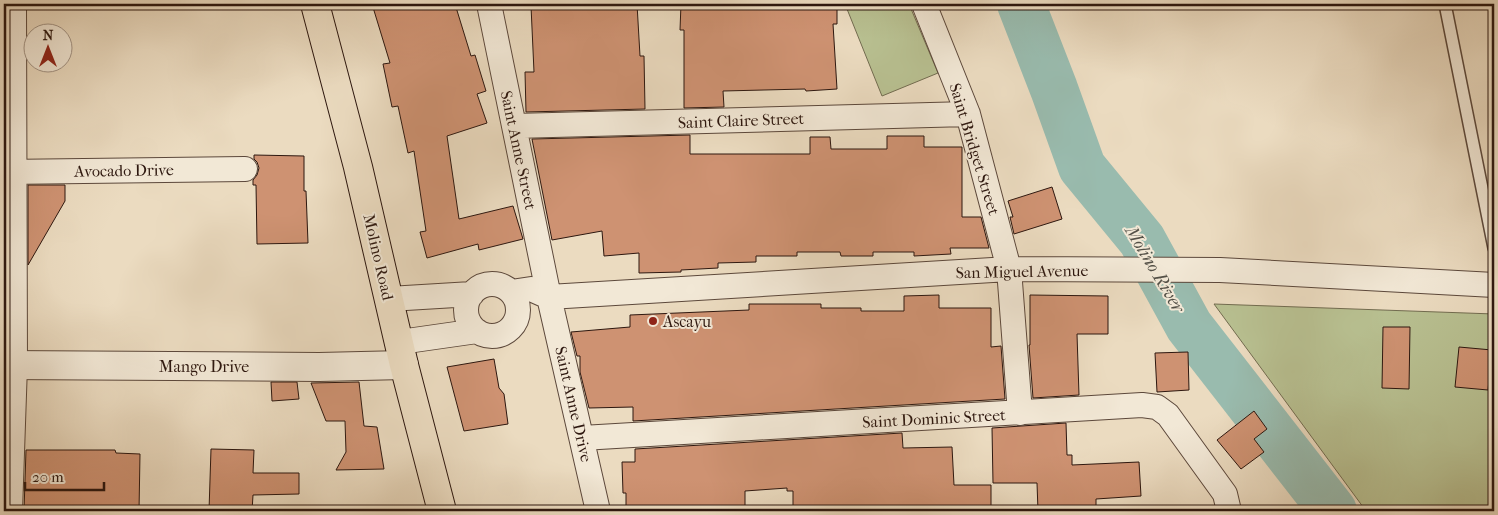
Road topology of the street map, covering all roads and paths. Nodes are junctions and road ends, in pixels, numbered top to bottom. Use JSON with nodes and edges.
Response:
{"nodes":[{"id":1,"x":14,"y":4,"type":"edge"},
{"id":2,"x":314,"y":4,"type":"edge"},
{"id":3,"x":489,"y":4,"type":"edge"},
{"id":4,"x":924,"y":4,"type":"edge"},
{"id":5,"x":1445,"y":4,"type":"edge"},
{"id":6,"x":968,"y":114,"type":"junction"},
{"id":7,"x":514,"y":126,"type":"junction"},
{"id":8,"x":245,"y":169,"type":"dead end"},
{"id":9,"x":9,"y":172,"type":"edge"},
{"id":10,"x":1494,"y":248,"type":"edge"},
{"id":11,"x":1009,"y":269,"type":"junction"},
{"id":12,"x":1494,"y":285,"type":"edge"},
{"id":13,"x":511,"y":292,"type":"junction"},
{"id":14,"x":472,"y":294,"type":"junction"},
{"id":15,"x":550,"y":297,"type":"junction"},
{"id":16,"x":389,"y":299,"type":"junction"},
{"id":17,"x":518,"y":315,"type":"junction"},
{"id":18,"x":477,"y":331,"type":"junction"},
{"id":19,"x":402,"y":354,"type":"junction"},
{"id":20,"x":9,"y":365,"type":"edge"},
{"id":21,"x":1020,"y":413,"type":"junction"},
{"id":22,"x":582,"y":438,"type":"junction"},
{"id":23,"x":10,"y":511,"type":"edge"},
{"id":24,"x":442,"y":511,"type":"edge"},
{"id":25,"x":598,"y":511,"type":"edge"},
{"id":26,"x":1229,"y":511,"type":"edge"}],
"edges":[{"from":1,"to":9,"type":"street"},
{"from":2,"to":16,"type":"main road","name":"Molino Road"},
{"from":3,"to":7,"type":"street","name":"Saint Anne Street"},
{"from":4,"to":6,"type":"street","name":"Saint Bridget Street"},
{"from":5,"to":10,"type":"lane"},
{"from":6,"to":7,"type":"street","name":"Saint Claire Street"},
{"from":6,"to":11,"type":"street","name":"Saint Bridget Street"},
{"from":7,"to":15,"type":"street","name":"Saint Anne Street"},
{"from":8,"to":9,"type":"street","name":"Avocado Drive"},
{"from":9,"to":20,"type":"street"},
{"from":11,"to":12,"type":"street","name":"San Miguel Avenue"},
{"from":11,"to":15,"type":"street","name":"San Miguel Avenue"},
{"from":11,"to":21,"type":"street","name":"Saint Bridget Street"},
{"from":13,"to":14,"type":"street"},
{"from":13,"to":15,"type":"street","name":"San Miguel Avenue"},
{"from":13,"to":17,"type":"street"},
{"from":14,"to":16,"type":"street"},
{"from":14,"to":18,"type":"street"},
{"from":15,"to":17,"type":"street"},
{"from":15,"to":22,"type":"street","name":"Saint Anne Drive"},
{"from":16,"to":19,"type":"main road","name":"Molino Road"},
{"from":17,"to":18,"type":"street"},
{"from":18,"to":19,"type":"street"},
{"from":19,"to":20,"type":"street","name":"Mango Drive"},
{"from":19,"to":24,"type":"main road","name":"Molino Road"},
{"from":20,"to":23,"type":"street"},
{"from":21,"to":22,"type":"street","name":"Saint Dominic Street"},
{"from":21,"to":26,"type":"street","name":"Saint Dominic Street"},
{"from":22,"to":25,"type":"street","name":"Saint Anne Drive"}]}
